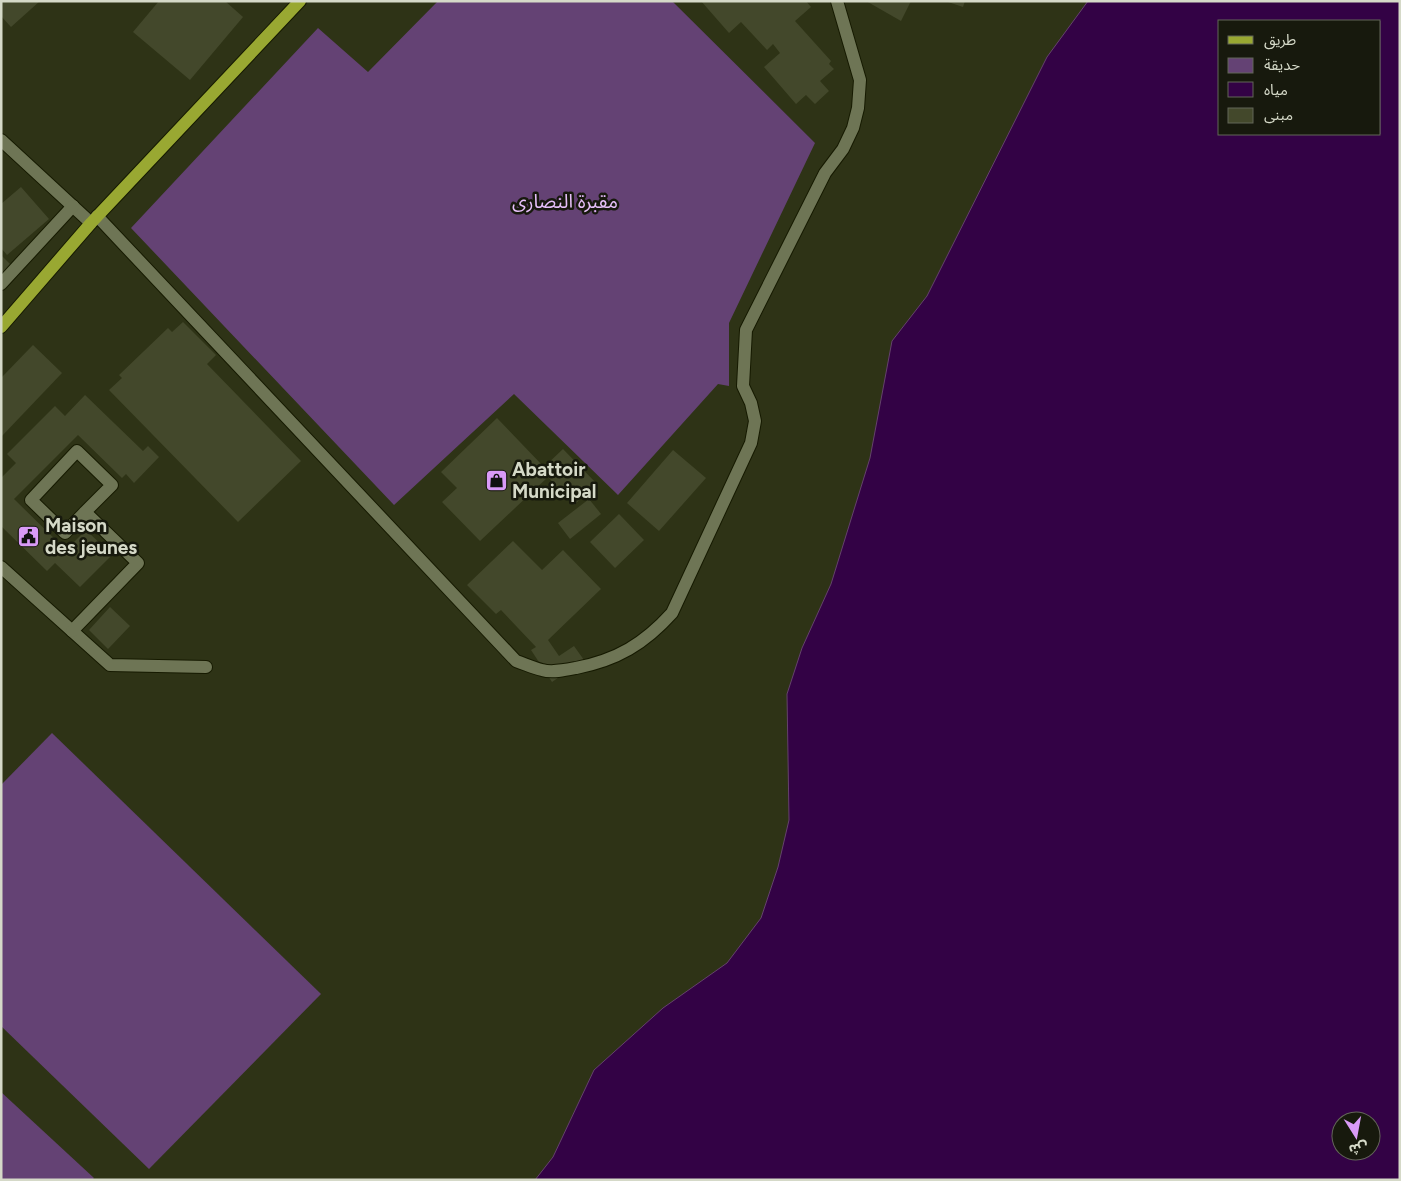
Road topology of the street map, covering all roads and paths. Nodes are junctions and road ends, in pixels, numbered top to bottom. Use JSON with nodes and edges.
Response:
{"nodes":[{"id":1,"x":300,"y":1,"type":"edge"},
{"id":2,"x":837,"y":1,"type":"edge"},
{"id":3,"x":1,"y":140,"type":"edge"},
{"id":4,"x":73,"y":206,"type":"junction"},
{"id":5,"x":94,"y":220,"type":"junction"},
{"id":6,"x":1,"y":284,"type":"edge"},
{"id":7,"x":1,"y":327,"type":"edge"},
{"id":8,"x":86,"y":512,"type":"junction"},
{"id":9,"x":1,"y":567,"type":"edge"},
{"id":10,"x":72,"y":631,"type":"junction"},
{"id":11,"x":206,"y":666,"type":"dead end"}],
"edges":[{"from":1,"to":5,"type":"main road"},
{"from":2,"to":5,"type":"street"},
{"from":3,"to":4,"type":"street"},
{"from":4,"to":5,"type":"street"},
{"from":4,"to":6,"type":"street"},
{"from":5,"to":7,"type":"main road"},
{"from":8,"to":8,"type":"street"},
{"from":8,"to":10,"type":"street"},
{"from":9,"to":10,"type":"street"},
{"from":10,"to":11,"type":"street"}]}
